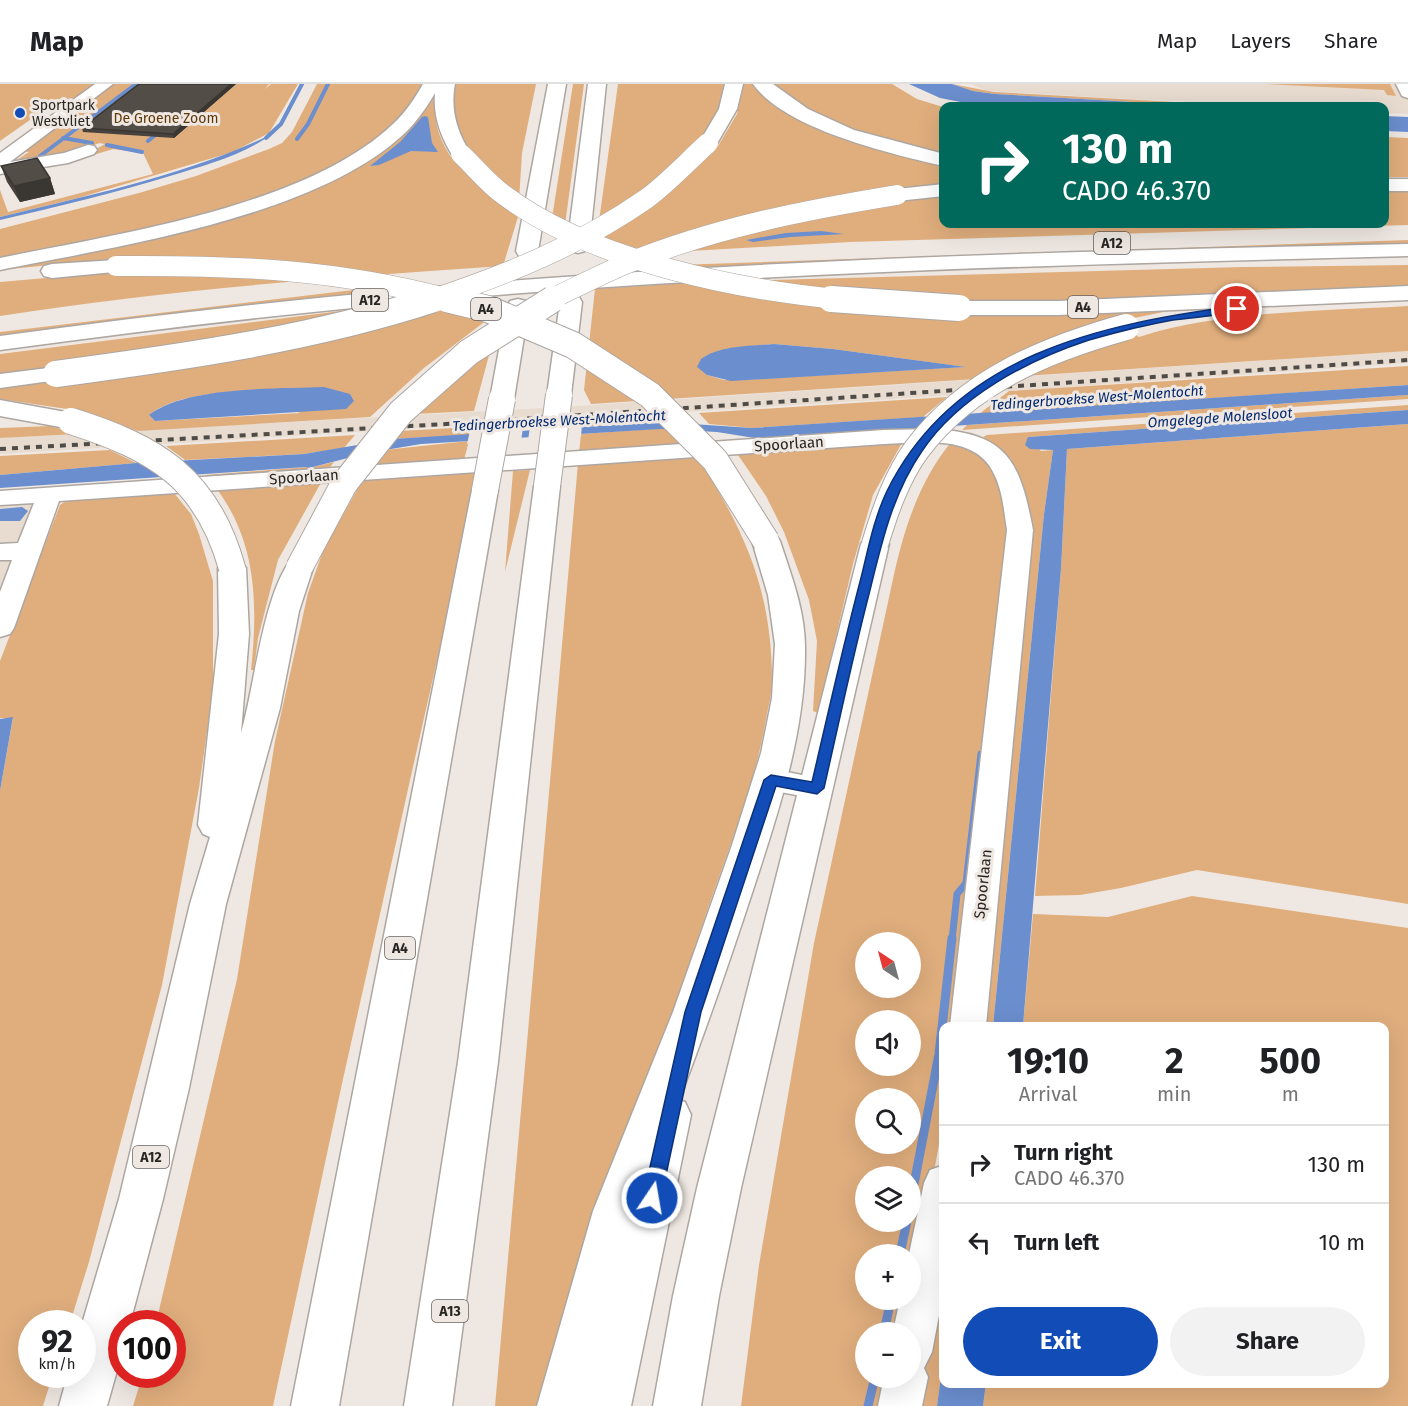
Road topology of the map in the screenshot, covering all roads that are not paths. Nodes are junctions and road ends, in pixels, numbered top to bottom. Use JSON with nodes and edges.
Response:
{"nodes":[{"id":1,"x":105,"y":84,"type":"edge"},
{"id":2,"x":432,"y":84,"type":"edge"},
{"id":3,"x":446,"y":84,"type":"edge"},
{"id":4,"x":557,"y":84,"type":"edge"},
{"id":5,"x":597,"y":84,"type":"edge"},
{"id":6,"x":734,"y":84,"type":"edge"},
{"id":7,"x":762,"y":84,"type":"edge"},
{"id":8,"x":1404,"y":84,"type":"edge"},
{"id":9,"x":1408,"y":93,"type":"edge"},
{"id":10,"x":88,"y":150,"type":"dead end"},
{"id":11,"x":939,"y":159,"type":"edge"},
{"id":12,"x":0,"y":161,"type":"edge"},
{"id":13,"x":0,"y":169,"type":"edge"},
{"id":14,"x":1389,"y":185,"type":"edge"},
{"id":15,"x":1408,"y":185,"type":"edge"},
{"id":16,"x":939,"y":191,"type":"edge"},
{"id":17,"x":1408,"y":234,"type":"edge"},
{"id":18,"x":1408,"y":250,"type":"edge"},
{"id":19,"x":1272,"y":254,"type":"junction"},
{"id":20,"x":1408,"y":259,"type":"edge"},
{"id":21,"x":0,"y":264,"type":"edge"},
{"id":22,"x":0,"y":277,"type":"edge"},
{"id":23,"x":1408,"y":293,"type":"edge"},
{"id":24,"x":1323,"y":297,"type":"junction"},
{"id":25,"x":0,"y":327,"type":"edge"},
{"id":26,"x":0,"y":344,"type":"edge"},
{"id":27,"x":0,"y":381,"type":"edge"},
{"id":28,"x":0,"y":408,"type":"edge"},
{"id":29,"x":50,"y":495,"type":"junction"},
{"id":30,"x":0,"y":498,"type":"edge"},
{"id":31,"x":29,"y":551,"type":"junction"},
{"id":32,"x":0,"y":552,"type":"edge"},
{"id":33,"x":0,"y":628,"type":"edge"},
{"id":34,"x":771,"y":780,"type":"junction"},
{"id":35,"x":817,"y":788,"type":"junction"},
{"id":36,"x":208,"y":904,"type":"junction"},
{"id":37,"x":693,"y":1012,"type":"junction"},
{"id":38,"x":968,"y":1022,"type":"edge"},
{"id":39,"x":939,"y":1208,"type":"edge"},
{"id":40,"x":459,"y":1216,"type":"junction"},
{"id":41,"x":916,"y":1322,"type":"edge"},
{"id":42,"x":904,"y":1388,"type":"edge"},
{"id":43,"x":83,"y":1406,"type":"edge"},
{"id":44,"x":315,"y":1406,"type":"edge"},
{"id":45,"x":428,"y":1406,"type":"edge"},
{"id":46,"x":442,"y":1406,"type":"edge"},
{"id":47,"x":561,"y":1406,"type":"edge"},
{"id":48,"x":607,"y":1406,"type":"edge"},
{"id":49,"x":677,"y":1406,"type":"edge"},
{"id":50,"x":900,"y":1406,"type":"edge"}],
"edges":[{"from":1,"to":12,"type":"street"},
{"from":2,"to":21,"type":"highway"},
{"from":3,"to":24,"type":"highway","number":"A4","bridge":true},
{"from":4,"to":44,"type":"highway","number":"A4","bridge":true},
{"from":5,"to":40,"type":"highway","bridge":true},
{"from":6,"to":27,"type":"highway","number":"A12","bridge":true},
{"from":7,"to":11,"type":"highway"},
{"from":8,"to":9,"type":"street"},
{"from":10,"to":13,"type":"street"},
{"from":14,"to":15,"type":"highway"},
{"from":16,"to":36,"type":"highway","number":"A12","bridge":true},
{"from":17,"to":25,"type":"highway","number":"A12"},
{"from":18,"to":19,"type":"highway","number":"A12"},
{"from":19,"to":20,"type":"highway","number":"A12"},
{"from":19,"to":26,"type":"highway","number":"A12"},
{"from":22,"to":34,"type":"highway","number":"A4","bridge":true},
{"from":23,"to":24,"type":"highway","number":"A4"},
{"from":24,"to":35,"type":"highway","number":"A4","bridge":true},
{"from":28,"to":36,"type":"highway","number":"A12","bridge":true},
{"from":29,"to":30,"type":"street","name":"Spoorlaan"},
{"from":29,"to":31,"type":"street"},
{"from":29,"to":38,"type":"street","name":"Spoorlaan"},
{"from":31,"to":32,"type":"street"},
{"from":31,"to":33,"type":"street"},
{"from":34,"to":35,"type":"street"},
{"from":34,"to":37,"type":"highway","number":"A4"},
{"from":35,"to":49,"type":"highway","number":"A4"},
{"from":36,"to":43,"type":"highway","number":"A12"},
{"from":37,"to":47,"type":"highway","number":"A4"},
{"from":37,"to":48,"type":"highway","number":"A4"},
{"from":39,"to":41,"type":"street"},
{"from":40,"to":45,"type":"highway"},
{"from":40,"to":46,"type":"highway","number":"A13"},
{"from":42,"to":50,"type":"street"}]}
